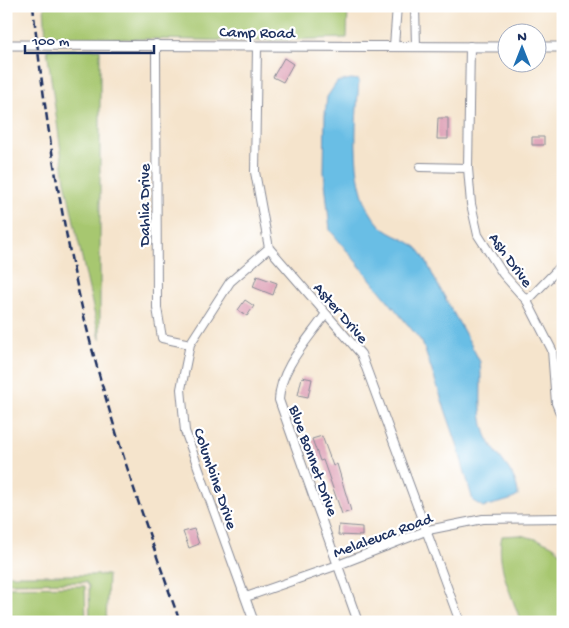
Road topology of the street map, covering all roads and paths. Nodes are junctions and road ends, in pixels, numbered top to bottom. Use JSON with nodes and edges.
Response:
{"nodes":[{"id":1,"x":397,"y":6,"type":"edge"},
{"id":2,"x":415,"y":6,"type":"edge"},
{"id":3,"x":156,"y":44,"type":"junction"},
{"id":4,"x":6,"y":45,"type":"edge"},
{"id":5,"x":394,"y":46,"type":"junction"},
{"id":6,"x":416,"y":46,"type":"junction"},
{"id":7,"x":470,"y":46,"type":"junction"},
{"id":8,"x":257,"y":47,"type":"junction"},
{"id":9,"x":496,"y":47,"type":"edge"},
{"id":10,"x":546,"y":47,"type":"edge"},
{"id":11,"x":563,"y":47,"type":"edge"},
{"id":12,"x":420,"y":167,"type":"dead end"},
{"id":13,"x":468,"y":168,"type":"junction"},
{"id":14,"x":6,"y":170,"type":"edge"},
{"id":15,"x":269,"y":248,"type":"junction"},
{"id":16,"x":6,"y":251,"type":"edge"},
{"id":17,"x":563,"y":264,"type":"edge"},
{"id":18,"x":527,"y":301,"type":"junction"},
{"id":19,"x":325,"y":315,"type":"junction"},
{"id":20,"x":190,"y":344,"type":"junction"},
{"id":21,"x":563,"y":420,"type":"edge"},
{"id":22,"x":563,"y":518,"type":"edge"},
{"id":23,"x":428,"y":530,"type":"junction"},
{"id":24,"x":338,"y":565,"type":"junction"},
{"id":25,"x":246,"y":597,"type":"junction"},
{"id":26,"x":254,"y":622,"type":"edge"},
{"id":27,"x":358,"y":622,"type":"edge"},
{"id":28,"x":460,"y":622,"type":"edge"}],
"edges":[{"from":1,"to":5,"type":"street"},
{"from":2,"to":6,"type":"street"},
{"from":3,"to":4,"type":"street","name":"Camp Road"},
{"from":3,"to":8,"type":"street","name":"Camp Road"},
{"from":3,"to":20,"type":"street","name":"Dahlia Drive"},
{"from":5,"to":6,"type":"street","name":"Camp Road"},
{"from":5,"to":8,"type":"street","name":"Camp Road"},
{"from":6,"to":7,"type":"street","name":"Camp Road"},
{"from":7,"to":9,"type":"street","name":"Camp Road"},
{"from":7,"to":13,"type":"street","name":"Ash Drive"},
{"from":8,"to":15,"type":"street","name":"Aster Drive"},
{"from":10,"to":11,"type":"street"},
{"from":12,"to":13,"type":"street"},
{"from":13,"to":18,"type":"street","name":"Ash Drive"},
{"from":14,"to":16,"type":"lane"},
{"from":15,"to":19,"type":"street","name":"Aster Drive"},
{"from":15,"to":20,"type":"street","name":"Columbine Drive"},
{"from":17,"to":18,"type":"street"},
{"from":18,"to":21,"type":"street","name":"Ash Drive"},
{"from":19,"to":23,"type":"street","name":"Aster Drive"},
{"from":19,"to":24,"type":"street","name":"Blue Bonnet Drive"},
{"from":20,"to":25,"type":"street","name":"Columbine Drive"},
{"from":22,"to":23,"type":"street","name":"Melaleuca Road"},
{"from":23,"to":24,"type":"street","name":"Melaleuca Road"},
{"from":23,"to":28,"type":"street","name":"Aster Drive"},
{"from":24,"to":25,"type":"street","name":"Melaleuca Road"},
{"from":24,"to":27,"type":"street","name":"Blue Bonnet Drive"},
{"from":25,"to":26,"type":"street","name":"Columbine Drive"}]}
